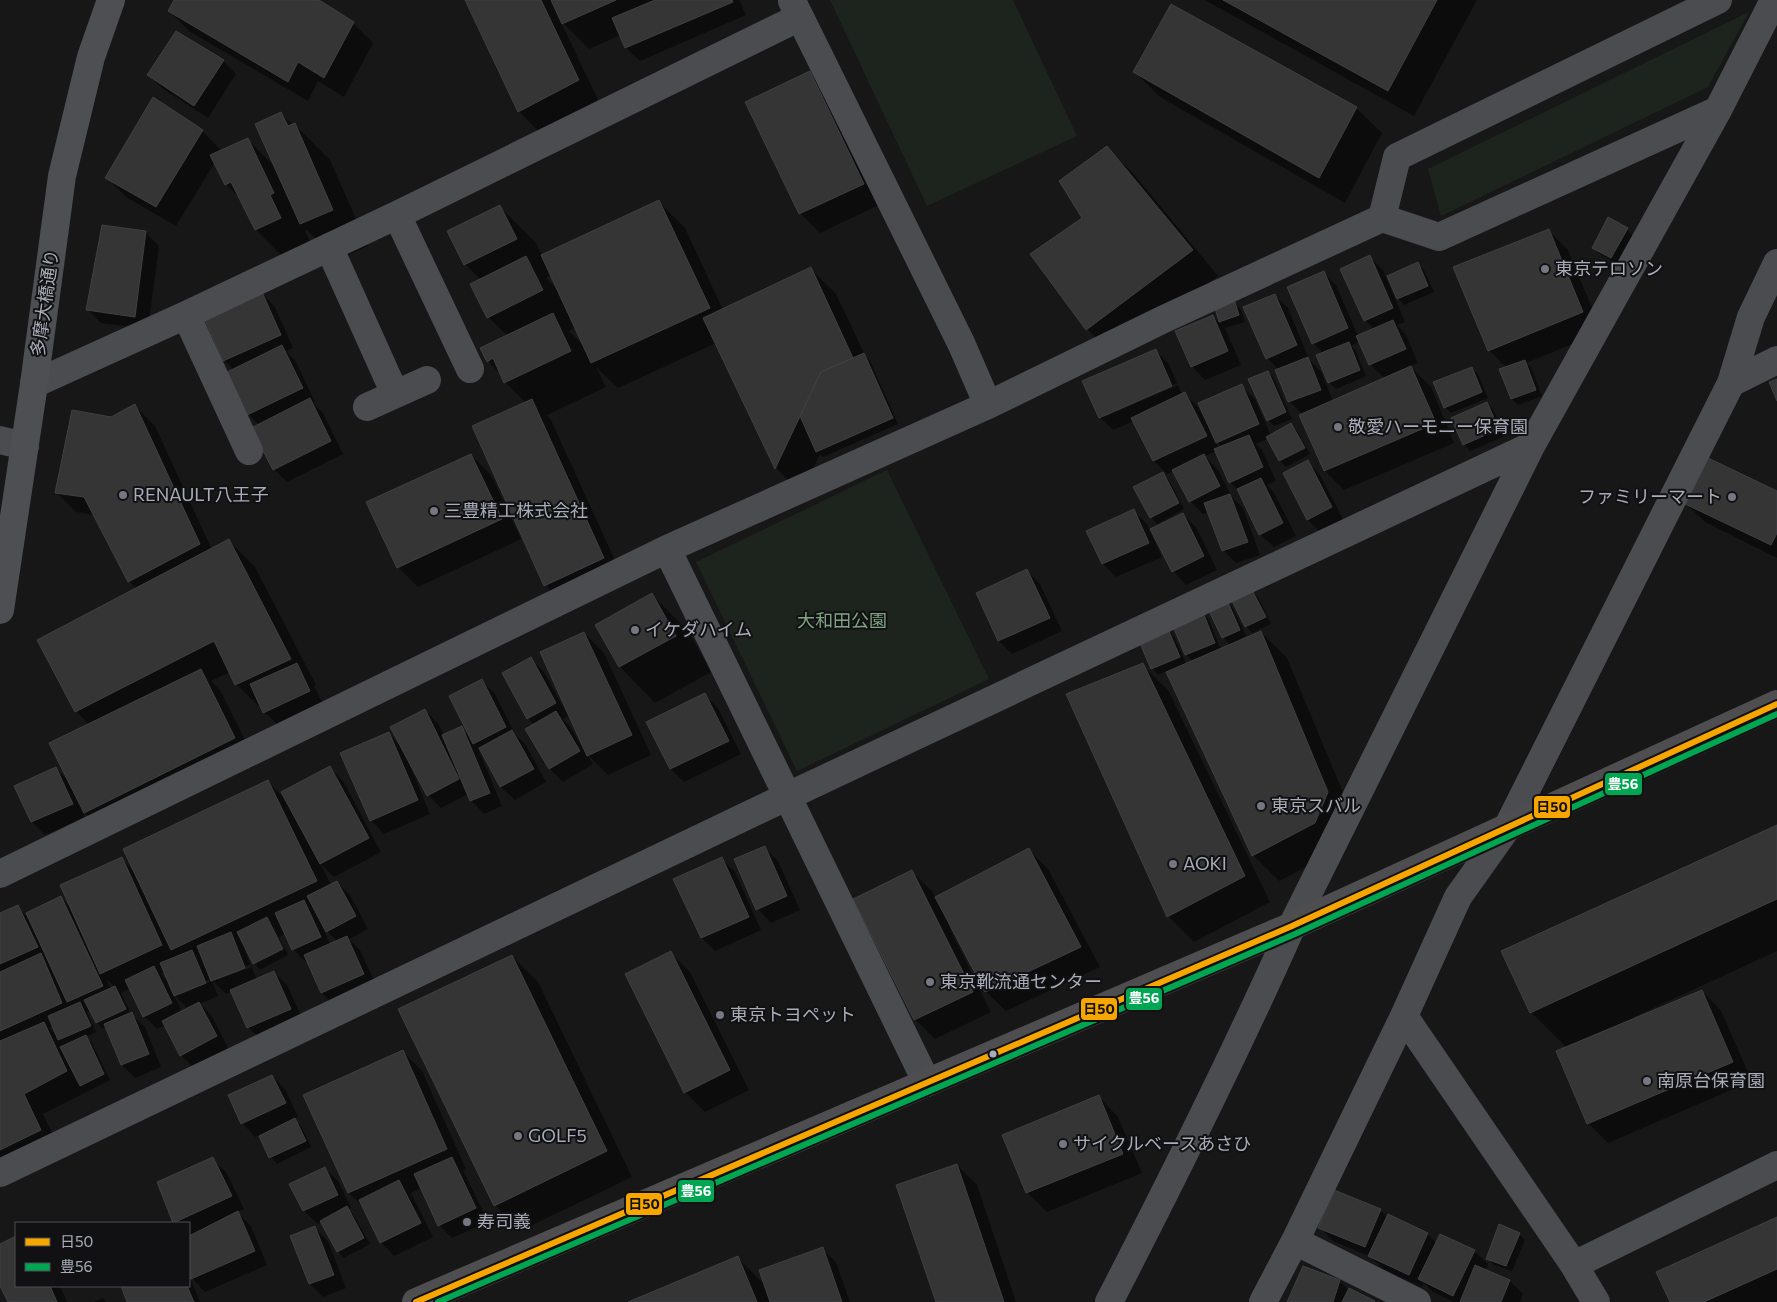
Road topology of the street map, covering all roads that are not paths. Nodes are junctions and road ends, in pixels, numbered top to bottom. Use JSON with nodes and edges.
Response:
{"nodes":[{"id":1,"x":110,"y":0,"type":"edge"},
{"id":2,"x":1718,"y":0,"type":"edge"},
{"id":3,"x":1774,"y":0,"type":"edge"},
{"id":4,"x":796,"y":8,"type":"edge"},
{"id":5,"x":1718,"y":110,"type":"junction"},
{"id":6,"x":397,"y":215,"type":"junction"},
{"id":7,"x":1382,"y":218,"type":"junction"},
{"id":8,"x":329,"y":247,"type":"junction"},
{"id":9,"x":1777,"y":263,"type":"edge"},
{"id":10,"x":186,"y":315,"type":"junction"},
{"id":11,"x":1777,"y":360,"type":"edge"},
{"id":12,"x":470,"y":369,"type":"dead end"},
{"id":13,"x":427,"y":380,"type":"dead end"},
{"id":14,"x":1731,"y":383,"type":"junction"},
{"id":15,"x":34,"y":384,"type":"junction"},
{"id":16,"x":395,"y":394,"type":"junction"},
{"id":17,"x":988,"y":405,"type":"junction"},
{"id":18,"x":367,"y":407,"type":"dead end"},
{"id":19,"x":12,"y":443,"type":"edge"},
{"id":20,"x":1531,"y":446,"type":"junction"},
{"id":21,"x":250,"y":451,"type":"dead end"},
{"id":22,"x":667,"y":549,"type":"junction"},
{"id":23,"x":0,"y":610,"type":"edge"},
{"id":24,"x":1777,"y":704,"type":"edge"},
{"id":25,"x":788,"y":796,"type":"junction"},
{"id":26,"x":1495,"y":833,"type":"junction"},
{"id":27,"x":0,"y":874,"type":"edge"},
{"id":28,"x":1292,"y":926,"type":"junction"},
{"id":29,"x":1404,"y":1016,"type":"junction"},
{"id":30,"x":927,"y":1083,"type":"junction"},
{"id":31,"x":1777,"y":1165,"type":"edge"},
{"id":32,"x":0,"y":1173,"type":"edge"},
{"id":33,"x":1295,"y":1241,"type":"junction"},
{"id":34,"x":1574,"y":1265,"type":"junction"},
{"id":35,"x":420,"y":1301,"type":"edge"},
{"id":36,"x":1109,"y":1302,"type":"edge"},
{"id":37,"x":1263,"y":1302,"type":"edge"},
{"id":38,"x":1417,"y":1302,"type":"edge"},
{"id":39,"x":1596,"y":1302,"type":"edge"}],
"edges":[{"from":1,"to":15,"type":"main road","name":"多摩大橋通り"},
{"from":2,"to":7,"type":"street"},
{"from":3,"to":5,"type":"street"},
{"from":4,"to":6,"type":"street"},
{"from":4,"to":17,"type":"street"},
{"from":5,"to":7,"type":"street"},
{"from":5,"to":20,"type":"street"},
{"from":6,"to":8,"type":"street"},
{"from":6,"to":12,"type":"street"},
{"from":7,"to":17,"type":"street"},
{"from":8,"to":10,"type":"street"},
{"from":8,"to":16,"type":"street"},
{"from":9,"to":14,"type":"street"},
{"from":10,"to":15,"type":"street"},
{"from":10,"to":21,"type":"street"},
{"from":11,"to":14,"type":"street"},
{"from":13,"to":16,"type":"street"},
{"from":14,"to":26,"type":"street"},
{"from":15,"to":19,"type":"main road","name":"多摩大橋通り"},
{"from":16,"to":18,"type":"street"},
{"from":17,"to":22,"type":"street"},
{"from":19,"to":23,"type":"main road","name":"多摩大橋通り"},
{"from":20,"to":25,"type":"street"},
{"from":20,"to":28,"type":"street"},
{"from":22,"to":25,"type":"street"},
{"from":22,"to":27,"type":"street"},
{"from":24,"to":26,"type":"highway"},
{"from":25,"to":30,"type":"street"},
{"from":25,"to":32,"type":"street"},
{"from":26,"to":28,"type":"highway"},
{"from":26,"to":29,"type":"street"},
{"from":28,"to":30,"type":"highway"},
{"from":28,"to":36,"type":"street"},
{"from":29,"to":33,"type":"street"},
{"from":29,"to":34,"type":"street"},
{"from":30,"to":35,"type":"highway"},
{"from":31,"to":34,"type":"street"},
{"from":33,"to":37,"type":"street"},
{"from":33,"to":38,"type":"street"},
{"from":34,"to":39,"type":"street"}]}
